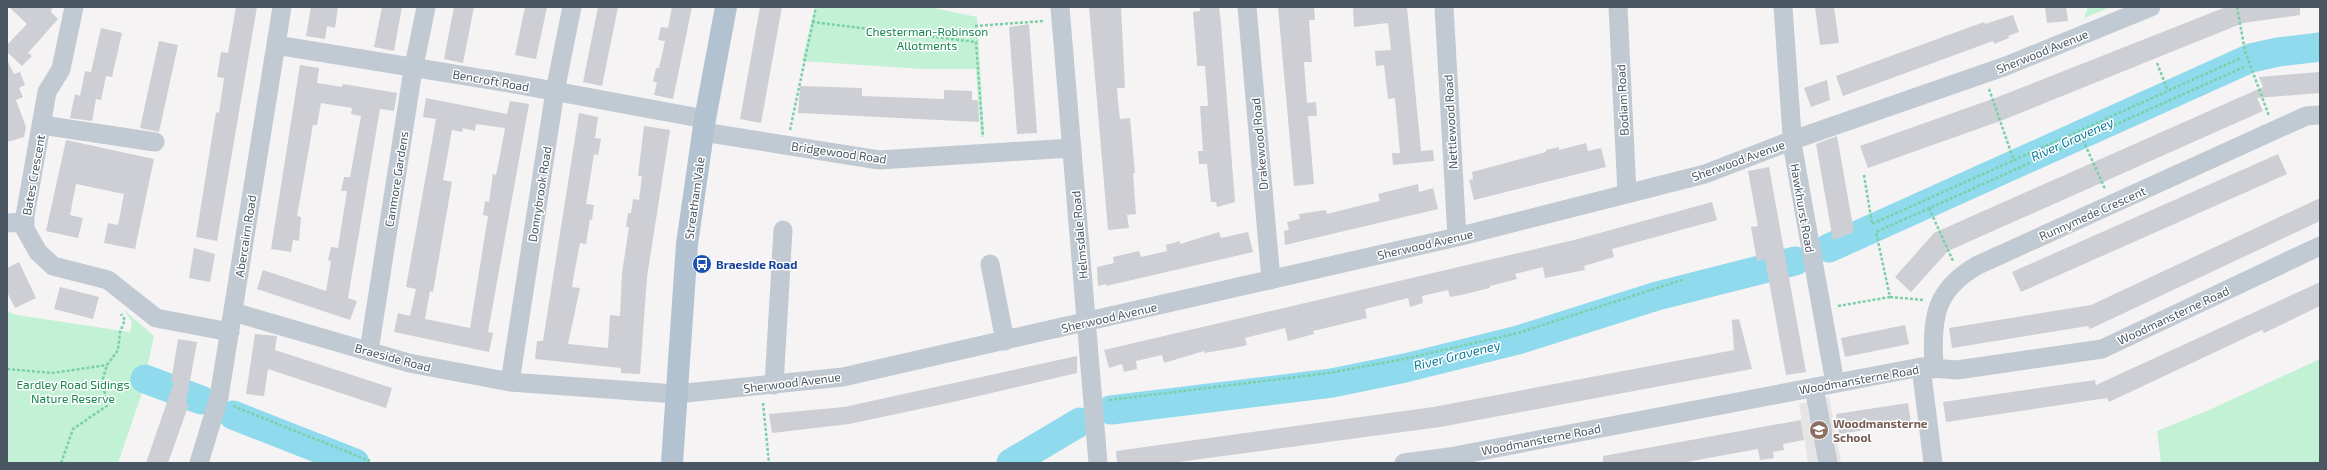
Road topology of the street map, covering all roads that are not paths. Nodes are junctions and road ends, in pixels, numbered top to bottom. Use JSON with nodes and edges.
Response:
{"nodes":[{"id":1,"x":74,"y":7,"type":"edge"},
{"id":2,"x":282,"y":7,"type":"edge"},
{"id":3,"x":426,"y":7,"type":"edge"},
{"id":4,"x":572,"y":7,"type":"edge"},
{"id":5,"x":726,"y":7,"type":"edge"},
{"id":6,"x":1248,"y":7,"type":"edge"},
{"id":7,"x":1444,"y":7,"type":"edge"},
{"id":8,"x":1618,"y":7,"type":"edge"},
{"id":9,"x":1783,"y":7,"type":"edge"},
{"id":10,"x":2151,"y":7,"type":"edge"},
{"id":11,"x":1054,"y":14,"type":"edge"},
{"id":12,"x":276,"y":45,"type":"junction"},
{"id":13,"x":413,"y":68,"type":"junction"},
{"id":14,"x":555,"y":91,"type":"junction"},
{"id":15,"x":2320,"y":115,"type":"edge"},
{"id":16,"x":42,"y":125,"type":"junction"},
{"id":17,"x":704,"y":126,"type":"junction"},
{"id":18,"x":1793,"y":140,"type":"junction"},
{"id":19,"x":154,"y":142,"type":"dead end"},
{"id":20,"x":1071,"y":148,"type":"junction"},
{"id":21,"x":1627,"y":194,"type":"junction"},
{"id":22,"x":16,"y":222,"type":"edge"},
{"id":23,"x":783,"y":230,"type":"dead end"},
{"id":24,"x":1457,"y":237,"type":"junction"},
{"id":25,"x":2320,"y":246,"type":"edge"},
{"id":26,"x":990,"y":264,"type":"dead end"},
{"id":27,"x":1271,"y":280,"type":"junction"},
{"id":28,"x":233,"y":312,"type":"junction"},
{"id":29,"x":1086,"y":321,"type":"junction"},
{"id":30,"x":230,"y":332,"type":"junction"},
{"id":31,"x":1005,"y":341,"type":"junction"},
{"id":32,"x":369,"y":351,"type":"junction"},
{"id":33,"x":1928,"y":368,"type":"junction"},
{"id":34,"x":510,"y":382,"type":"junction"},
{"id":35,"x":1835,"y":382,"type":"junction"},
{"id":36,"x":768,"y":386,"type":"junction"},
{"id":37,"x":1814,"y":387,"type":"junction"},
{"id":38,"x":676,"y":394,"type":"junction"},
{"id":39,"x":1449,"y":460,"type":"edge"},
{"id":40,"x":199,"y":463,"type":"edge"},
{"id":41,"x":672,"y":463,"type":"edge"},
{"id":42,"x":1098,"y":463,"type":"edge"},
{"id":43,"x":1404,"y":463,"type":"edge"},
{"id":44,"x":1828,"y":463,"type":"edge"},
{"id":45,"x":1933,"y":463,"type":"edge"}],
"edges":[{"from":1,"to":16,"type":"street","name":"Bates Crescent"},
{"from":2,"to":12,"type":"street","name":"Abercairn Road"},
{"from":3,"to":13,"type":"street","name":"Canmore Gardens"},
{"from":4,"to":14,"type":"street","name":"Donnybrook Road"},
{"from":5,"to":17,"type":"main road","name":"Streatham Vale"},
{"from":6,"to":27,"type":"street","name":"Drakewood Road"},
{"from":7,"to":24,"type":"street","name":"Nettlewood Road"},
{"from":8,"to":21,"type":"street","name":"Bodiam Road"},
{"from":9,"to":18,"type":"street","name":"Hawkhurst Road"},
{"from":10,"to":18,"type":"street","name":"Sherwood Avenue"},
{"from":11,"to":20,"type":"street","name":"Helmsdale Road"},
{"from":12,"to":13,"type":"street","name":"Bencroft Road"},
{"from":12,"to":28,"type":"street","name":"Abercairn Road"},
{"from":13,"to":14,"type":"street","name":"Bencroft Road"},
{"from":13,"to":32,"type":"street","name":"Canmore Gardens"},
{"from":14,"to":17,"type":"street","name":"Bencroft Road"},
{"from":14,"to":34,"type":"street","name":"Donnybrook Road"},
{"from":15,"to":33,"type":"street","name":"Runnymede Crescent"},
{"from":16,"to":19,"type":"street"},
{"from":16,"to":22,"type":"street","name":"Bates Crescent"},
{"from":17,"to":20,"type":"street","name":"Bridgewood Road"},
{"from":17,"to":38,"type":"main road","name":"Streatham Vale"},
{"from":18,"to":21,"type":"street","name":"Sherwood Avenue"},
{"from":18,"to":35,"type":"street","name":"Hawkhurst Road"},
{"from":20,"to":29,"type":"street","name":"Helmsdale Road"},
{"from":21,"to":24,"type":"street","name":"Sherwood Avenue"},
{"from":22,"to":30,"type":"street","name":"Bates Crescent"},
{"from":23,"to":36,"type":"street"},
{"from":24,"to":27,"type":"street","name":"Sherwood Avenue"},
{"from":25,"to":33,"type":"street","name":"Woodmansterne Road"},
{"from":26,"to":31,"type":"street"},
{"from":27,"to":29,"type":"street","name":"Sherwood Avenue"},
{"from":28,"to":30,"type":"street","name":"Abercairn Road"},
{"from":28,"to":32,"type":"street","name":"Braeside Road"},
{"from":29,"to":31,"type":"street","name":"Sherwood Avenue"},
{"from":29,"to":42,"type":"street","name":"Helmsdale Road"},
{"from":30,"to":40,"type":"street","name":"Abercairn Road"},
{"from":31,"to":36,"type":"street","name":"Sherwood Avenue"},
{"from":32,"to":34,"type":"street","name":"Braeside Road"},
{"from":33,"to":35,"type":"street","name":"Woodmansterne Road"},
{"from":33,"to":45,"type":"street","name":"Runnymede Crescent"},
{"from":34,"to":38,"type":"street","name":"Braeside Road"},
{"from":35,"to":37,"type":"street","name":"Woodmansterne Road"},
{"from":36,"to":38,"type":"street","name":"Sherwood Avenue"},
{"from":37,"to":39,"type":"street","name":"Woodmansterne Road"},
{"from":37,"to":44,"type":"street"},
{"from":38,"to":41,"type":"main road","name":"Streatham Vale"},
{"from":39,"to":43,"type":"street","name":"Woodmansterne Road"}]}
